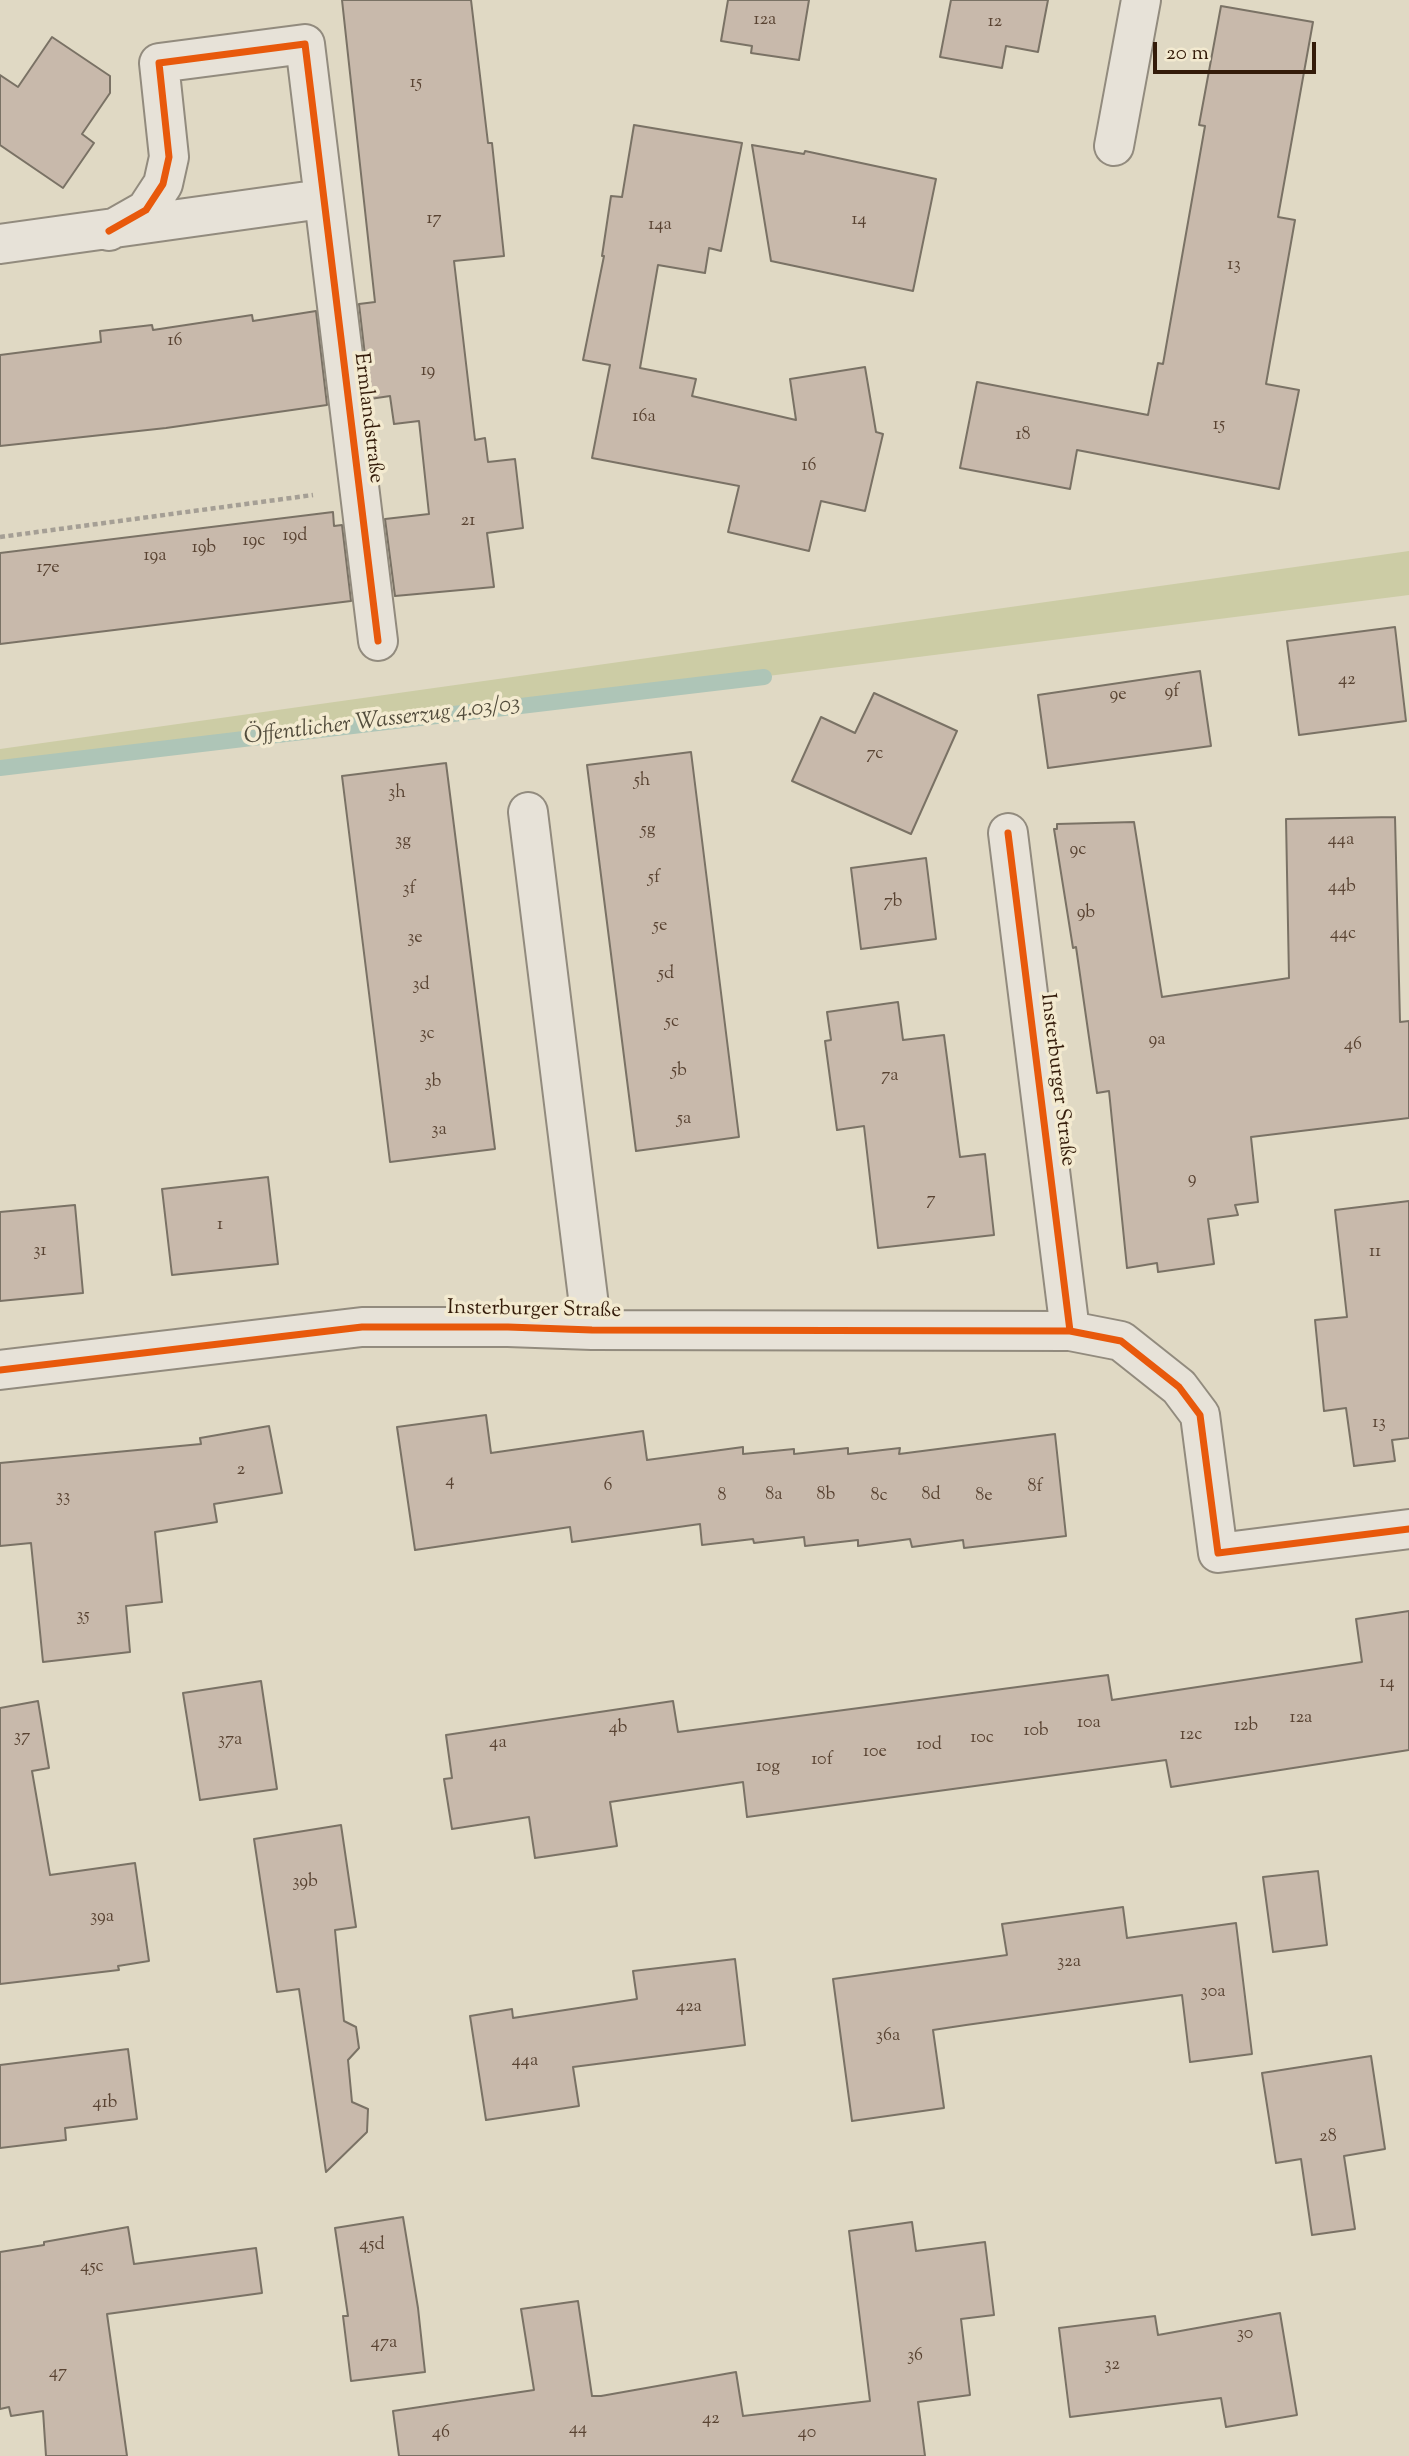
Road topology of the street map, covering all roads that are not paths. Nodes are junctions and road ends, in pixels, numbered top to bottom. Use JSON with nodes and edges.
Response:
{"nodes":[{"id":1,"x":1141,"y":0,"type":"edge"},
{"id":2,"x":1114,"y":146,"type":"dead end"},
{"id":3,"x":322,"y":199,"type":"junction"},
{"id":4,"x":109,"y":231,"type":"junction"},
{"id":5,"x":0,"y":244,"type":"edge"},
{"id":6,"x":378,"y":641,"type":"dead end"},
{"id":7,"x":528,"y":812,"type":"dead end"},
{"id":8,"x":1008,"y":833,"type":"dead end"},
{"id":9,"x":592,"y":1330,"type":"junction"},
{"id":10,"x":1070,"y":1331,"type":"junction"},
{"id":11,"x":0,"y":1370,"type":"edge"},
{"id":12,"x":1409,"y":1529,"type":"edge"}],
"edges":[{"from":1,"to":2,"type":"street"},
{"from":3,"to":4,"type":"street"},
{"from":3,"to":4,"type":"street","name":"Ermlandstraße"},
{"from":3,"to":6,"type":"street","name":"Ermlandstraße"},
{"from":4,"to":5,"type":"street"},
{"from":7,"to":9,"type":"street"},
{"from":8,"to":10,"type":"street","name":"Insterburger Straße"},
{"from":9,"to":10,"type":"street","name":"Insterburger Straße"},
{"from":9,"to":11,"type":"street","name":"Insterburger Straße"},
{"from":10,"to":12,"type":"street","name":"Insterburger Straße"}]}
